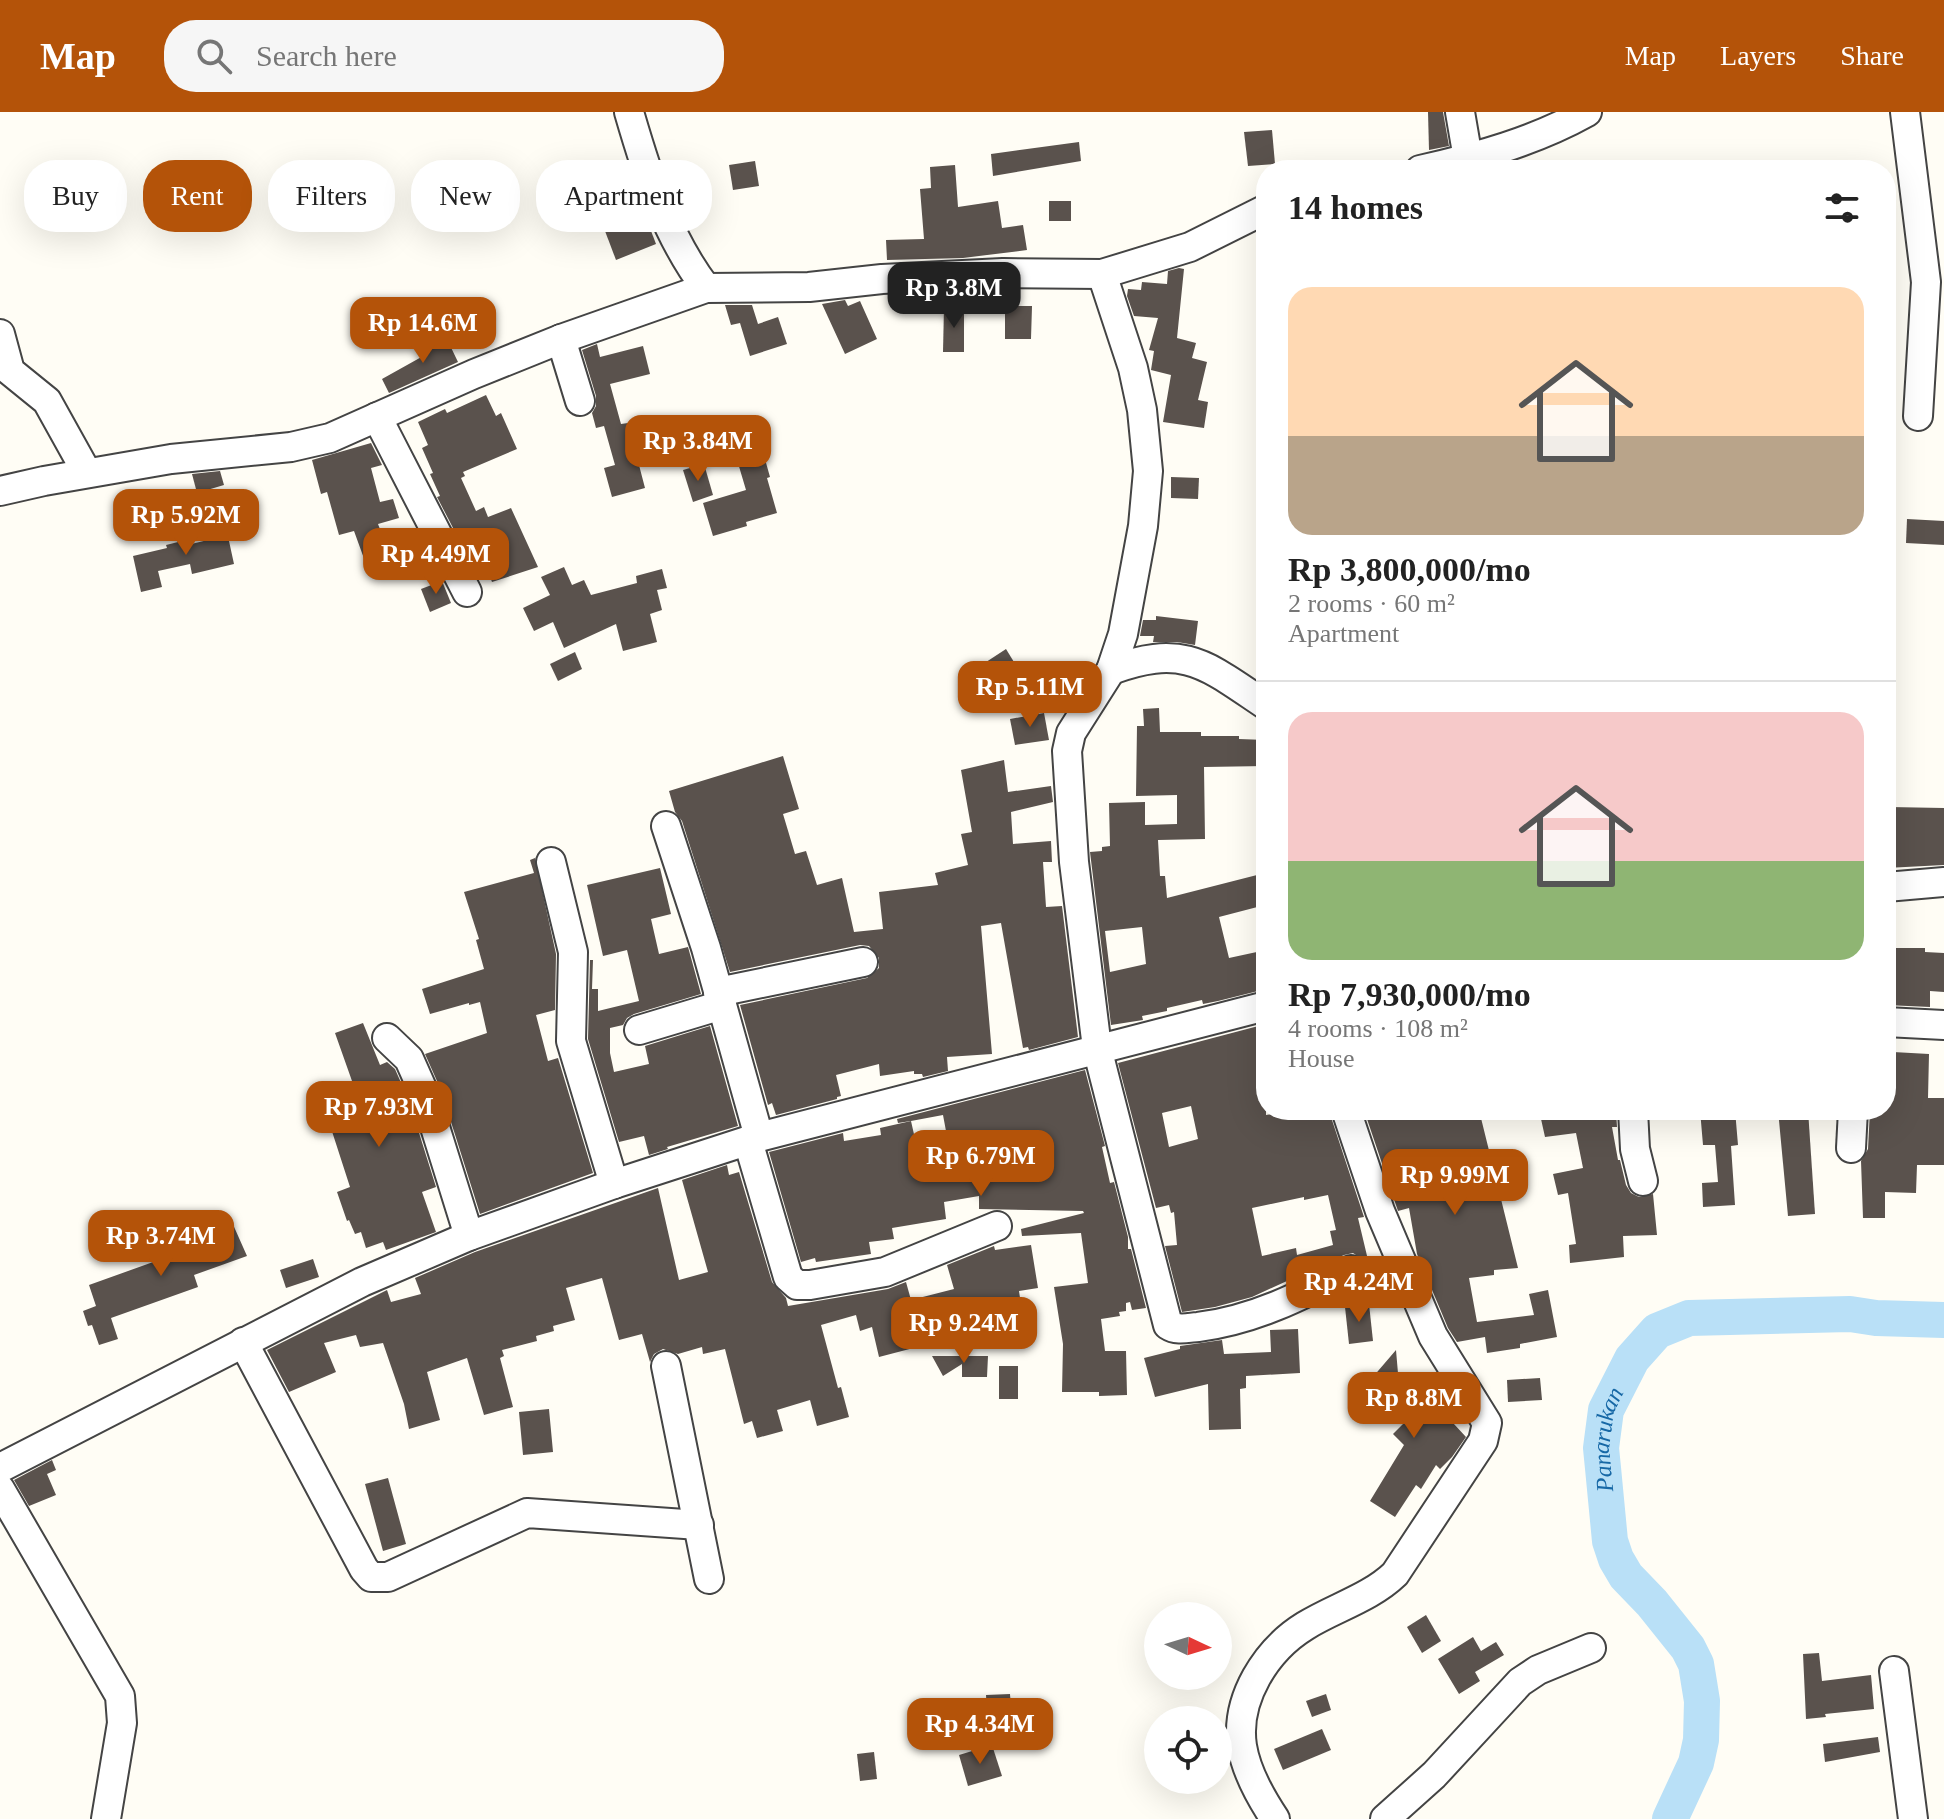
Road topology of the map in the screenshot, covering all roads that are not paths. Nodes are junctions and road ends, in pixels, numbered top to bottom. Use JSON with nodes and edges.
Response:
{"nodes":[{"id":1,"x":629,"y":112,"type":"edge"},
{"id":2,"x":1460,"y":112,"type":"edge"},
{"id":3,"x":1587,"y":112,"type":"edge"},
{"id":4,"x":1905,"y":112,"type":"edge"},
{"id":5,"x":1557,"y":120,"type":"edge"},
{"id":6,"x":1468,"y":160,"type":"edge"},
{"id":7,"x":1477,"y":160,"type":"edge"},
{"id":8,"x":1256,"y":214,"type":"edge"},
{"id":9,"x":1102,"y":274,"type":"junction"},
{"id":10,"x":706,"y":288,"type":"junction"},
{"id":11,"x":561,"y":339,"type":"junction"},
{"id":12,"x":2,"y":351,"type":"edge"},
{"id":13,"x":580,"y":401,"type":"dead end"},
{"id":14,"x":1918,"y":416,"type":"dead end"},
{"id":15,"x":377,"y":417,"type":"junction"},
{"id":16,"x":87,"y":473,"type":"junction"},
{"id":17,"x":0,"y":491,"type":"edge"},
{"id":18,"x":467,"y":592,"type":"dead end"},
{"id":19,"x":1111,"y":670,"type":"junction"},
{"id":20,"x":1256,"y":698,"type":"edge"},
{"id":21,"x":666,"y":826,"type":"dead end"},
{"id":22,"x":551,"y":862,"type":"dead end"},
{"id":23,"x":1944,"y":882,"type":"edge"},
{"id":24,"x":1896,"y":886,"type":"edge"},
{"id":25,"x":863,"y":962,"type":"dead end"},
{"id":26,"x":720,"y":998,"type":"junction"},
{"id":27,"x":1256,"y":1008,"type":"edge"},
{"id":28,"x":1896,"y":1023,"type":"edge"},
{"id":29,"x":1944,"y":1025,"type":"edge"},
{"id":30,"x":639,"y":1030,"type":"dead end"},
{"id":31,"x":387,"y":1038,"type":"dead end"},
{"id":32,"x":1097,"y":1048,"type":"junction"},
{"id":33,"x":1349,"y":1120,"type":"edge"},
{"id":34,"x":1634,"y":1120,"type":"edge"},
{"id":35,"x":1852,"y":1120,"type":"edge"},
{"id":36,"x":753,"y":1139,"type":"junction"},
{"id":37,"x":1851,"y":1148,"type":"dead end"},
{"id":38,"x":1643,"y":1181,"type":"dead end"},
{"id":39,"x":614,"y":1184,"type":"junction"},
{"id":40,"x":997,"y":1226,"type":"dead end"},
{"id":41,"x":469,"y":1236,"type":"junction"},
{"id":42,"x":1351,"y":1270,"type":"dead end"},
{"id":43,"x":243,"y":1342,"type":"junction"},
{"id":44,"x":666,"y":1366,"type":"dead end"},
{"id":45,"x":0,"y":1468,"type":"edge"},
{"id":46,"x":0,"y":1489,"type":"edge"},
{"id":47,"x":699,"y":1525,"type":"junction"},
{"id":48,"x":709,"y":1579,"type":"dead end"},
{"id":49,"x":1591,"y":1648,"type":"dead end"},
{"id":50,"x":1894,"y":1671,"type":"dead end"},
{"id":51,"x":106,"y":1819,"type":"edge"},
{"id":52,"x":1275,"y":1819,"type":"edge"},
{"id":53,"x":1385,"y":1819,"type":"edge"},
{"id":54,"x":1913,"y":1819,"type":"edge"}],
"edges":[{"from":1,"to":10,"type":"street"},
{"from":2,"to":6,"type":"street"},
{"from":3,"to":5,"type":"street"},
{"from":4,"to":14,"type":"street"},
{"from":5,"to":7,"type":"street"},
{"from":8,"to":9,"type":"street"},
{"from":9,"to":10,"type":"street"},
{"from":9,"to":19,"type":"street"},
{"from":10,"to":11,"type":"street"},
{"from":11,"to":13,"type":"street"},
{"from":11,"to":15,"type":"street"},
{"from":12,"to":16,"type":"street"},
{"from":15,"to":16,"type":"street"},
{"from":15,"to":18,"type":"street"},
{"from":16,"to":17,"type":"street"},
{"from":19,"to":20,"type":"street"},
{"from":19,"to":32,"type":"street"},
{"from":21,"to":26,"type":"street"},
{"from":22,"to":39,"type":"street"},
{"from":23,"to":24,"type":"street"},
{"from":25,"to":26,"type":"street"},
{"from":26,"to":30,"type":"street"},
{"from":26,"to":36,"type":"street"},
{"from":27,"to":32,"type":"street"},
{"from":28,"to":29,"type":"street"},
{"from":31,"to":41,"type":"street"},
{"from":32,"to":36,"type":"street"},
{"from":32,"to":42,"type":"street"},
{"from":33,"to":52,"type":"street"},
{"from":34,"to":38,"type":"street"},
{"from":35,"to":37,"type":"street"},
{"from":36,"to":39,"type":"street"},
{"from":36,"to":40,"type":"street"},
{"from":39,"to":41,"type":"street"},
{"from":41,"to":43,"type":"street"},
{"from":43,"to":45,"type":"street"},
{"from":43,"to":47,"type":"street"},
{"from":44,"to":47,"type":"street"},
{"from":46,"to":51,"type":"street"},
{"from":47,"to":48,"type":"street"},
{"from":49,"to":53,"type":"street"},
{"from":50,"to":54,"type":"street"}]}
